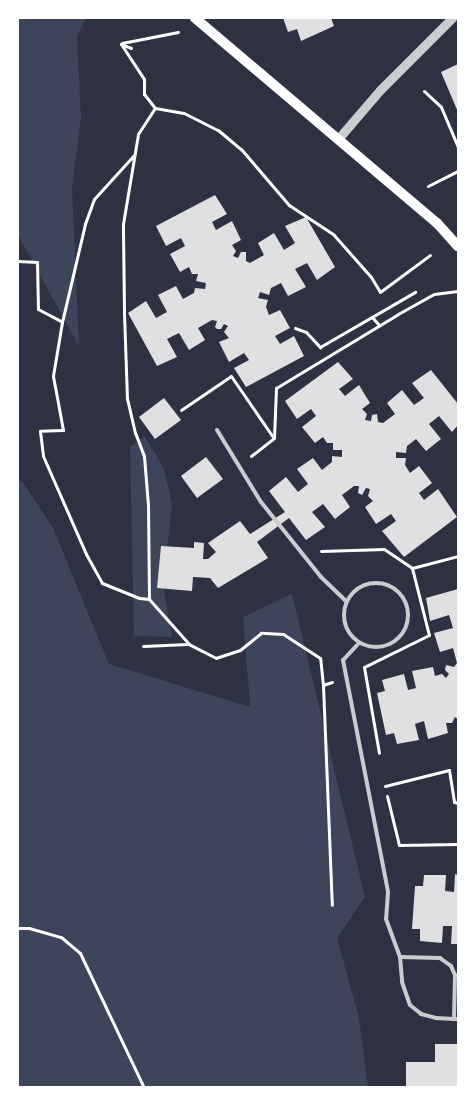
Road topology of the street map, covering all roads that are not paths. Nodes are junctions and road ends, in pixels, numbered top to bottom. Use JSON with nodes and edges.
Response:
{"nodes":[{"id":1,"x":196,"y":18,"type":"edge"},
{"id":2,"x":452,"y":18,"type":"edge"},
{"id":3,"x":338,"y":139,"type":"junction"},
{"id":4,"x":458,"y":246,"type":"edge"},
{"id":5,"x":217,"y":430,"type":"dead end"},
{"id":6,"x":346,"y":601,"type":"junction"},
{"id":7,"x":360,"y":643,"type":"junction"},
{"id":8,"x":400,"y":956,"type":"junction"},
{"id":9,"x":456,"y":1019,"type":"edge"}],
"edges":[{"from":1,"to":3,"type":"main road"},
{"from":2,"to":3,"type":"street"},
{"from":3,"to":4,"type":"main road"},
{"from":5,"to":6,"type":"lane"},
{"from":6,"to":7,"type":"lane"},
{"from":6,"to":7,"type":"lane"},
{"from":7,"to":8,"type":"lane"},
{"from":8,"to":9,"type":"lane"},
{"from":8,"to":9,"type":"lane"}]}
